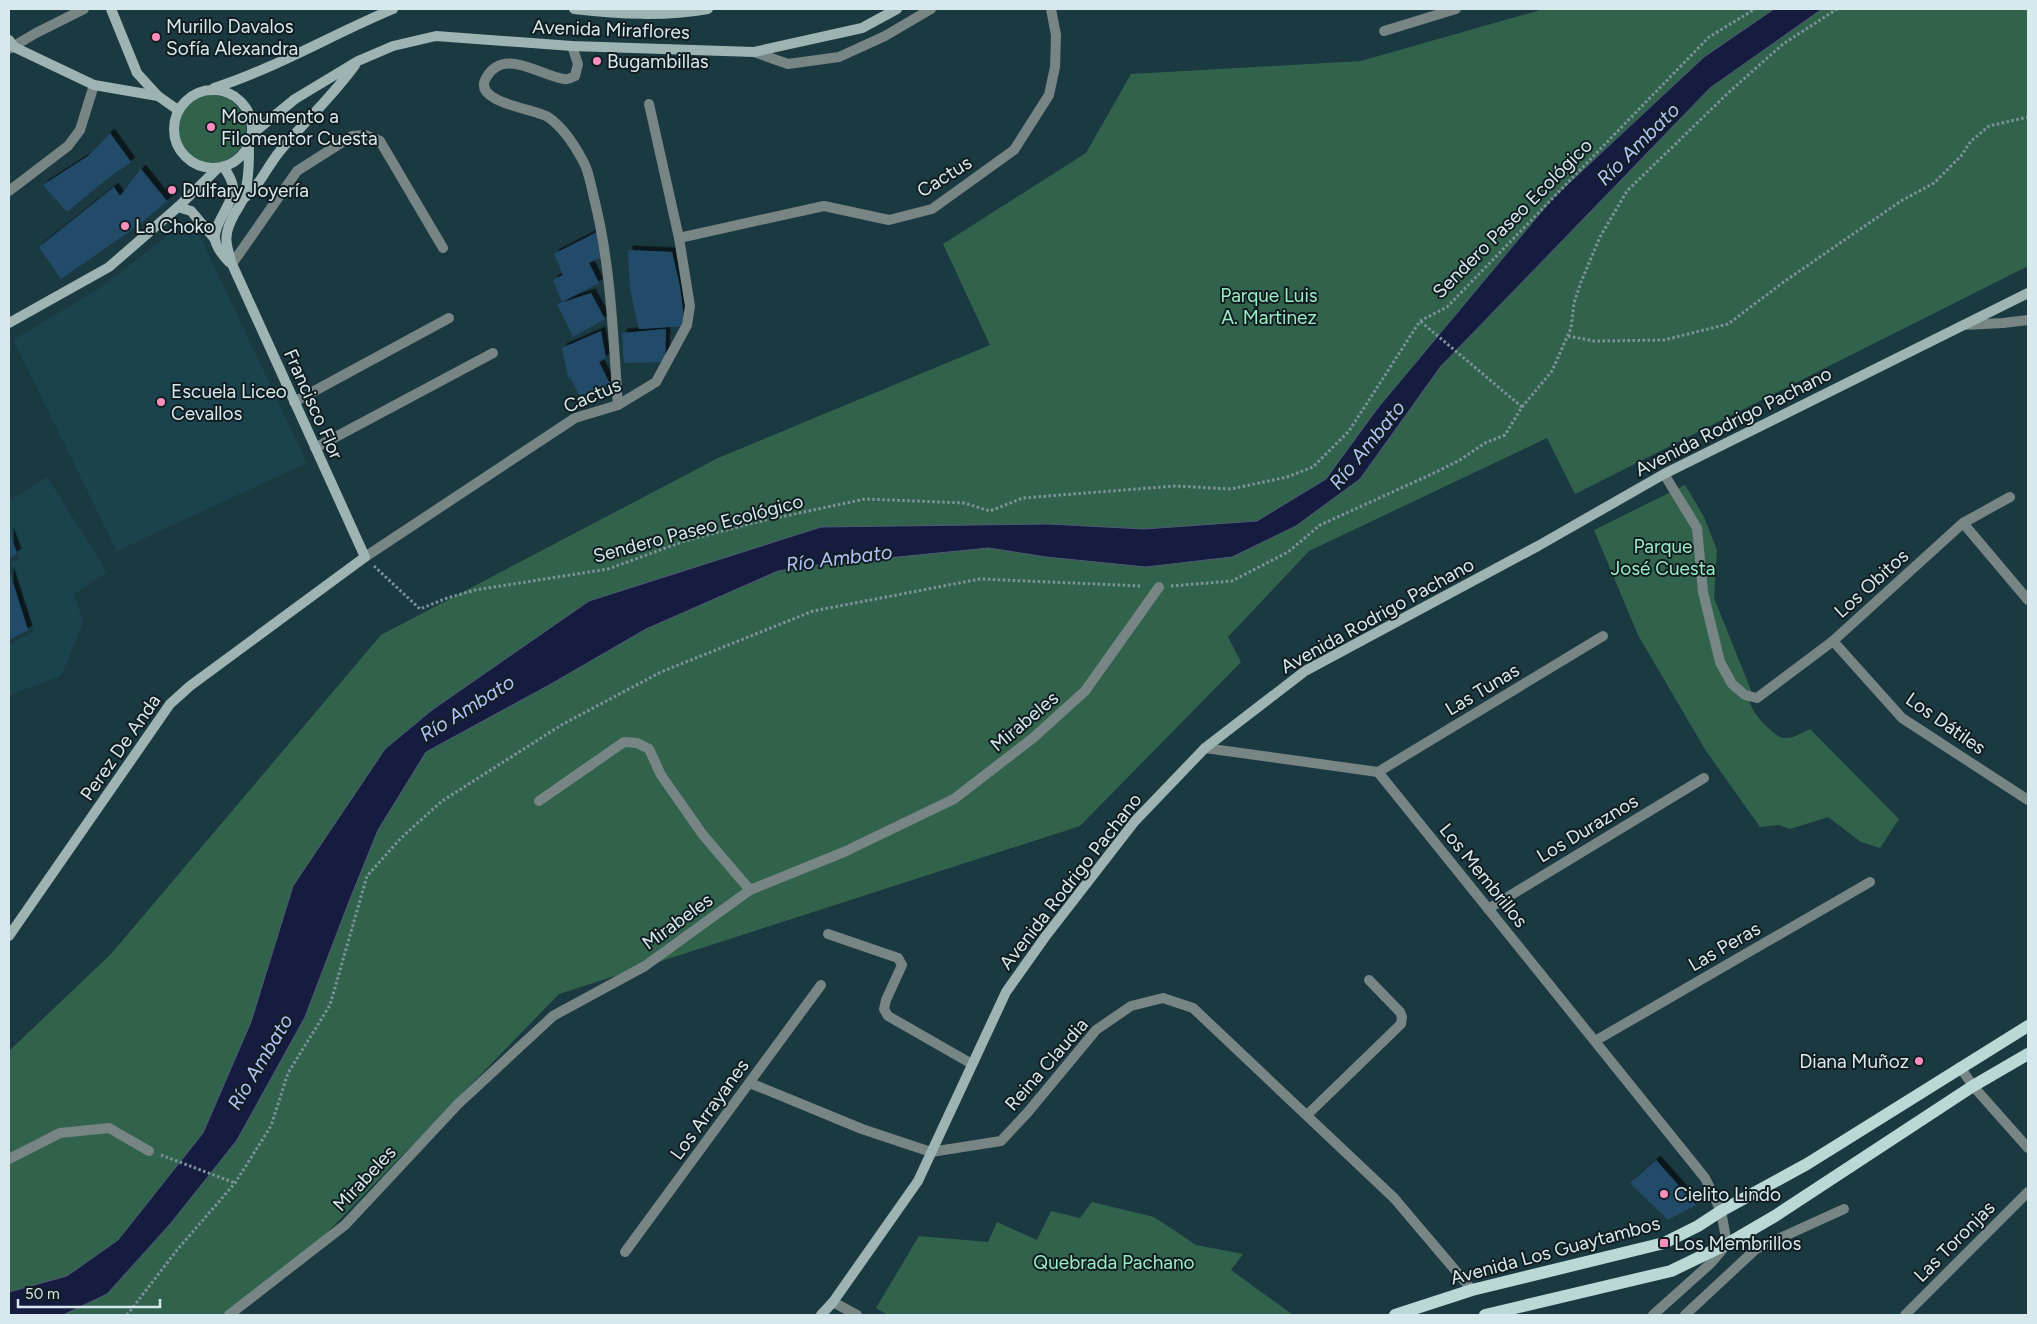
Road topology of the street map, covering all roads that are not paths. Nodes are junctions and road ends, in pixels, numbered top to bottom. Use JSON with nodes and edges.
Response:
{"nodes":[{"id":1,"x":84,"y":9,"type":"edge"},
{"id":2,"x":111,"y":9,"type":"edge"},
{"id":3,"x":393,"y":9,"type":"edge"},
{"id":4,"x":574,"y":9,"type":"edge"},
{"id":5,"x":708,"y":9,"type":"edge"},
{"id":6,"x":897,"y":9,"type":"edge"},
{"id":7,"x":931,"y":9,"type":"edge"},
{"id":8,"x":1051,"y":9,"type":"edge"},
{"id":9,"x":1456,"y":9,"type":"edge"},
{"id":10,"x":1384,"y":31,"type":"dead end"},
{"id":11,"x":10,"y":45,"type":"edge"},
{"id":12,"x":572,"y":46,"type":"junction"},
{"id":13,"x":754,"y":52,"type":"junction"},
{"id":14,"x":358,"y":61,"type":"junction"},
{"id":15,"x":94,"y":85,"type":"junction"},
{"id":16,"x":210,"y":90,"type":"junction"},
{"id":17,"x":158,"y":96,"type":"junction"},
{"id":18,"x":649,"y":104,"type":"dead end"},
{"id":19,"x":178,"y":110,"type":"junction"},
{"id":20,"x":252,"y":134,"type":"junction"},
{"id":21,"x":249,"y":145,"type":"junction"},
{"id":22,"x":221,"y":167,"type":"junction"},
{"id":23,"x":9,"y":191,"type":"edge"},
{"id":24,"x":243,"y":200,"type":"junction"},
{"id":25,"x":178,"y":207,"type":"junction"},
{"id":26,"x":214,"y":238,"type":"junction"},
{"id":27,"x":679,"y":238,"type":"junction"},
{"id":28,"x":443,"y":248,"type":"dead end"},
{"id":29,"x":232,"y":264,"type":"junction"},
{"id":30,"x":2028,"y":293,"type":"edge"},
{"id":31,"x":449,"y":318,"type":"dead end"},
{"id":32,"x":2028,"y":320,"type":"edge"},
{"id":33,"x":9,"y":324,"type":"edge"},
{"id":34,"x":1963,"y":325,"type":"junction"},
{"id":35,"x":493,"y":353,"type":"dead end"},
{"id":36,"x":294,"y":402,"type":"junction"},
{"id":37,"x":618,"y":405,"type":"junction"},
{"id":38,"x":315,"y":448,"type":"junction"},
{"id":39,"x":1664,"y":474,"type":"junction"},
{"id":40,"x":2010,"y":497,"type":"dead end"},
{"id":41,"x":1963,"y":523,"type":"junction"},
{"id":42,"x":365,"y":557,"type":"junction"},
{"id":43,"x":1159,"y":587,"type":"road end"},
{"id":44,"x":2028,"y":600,"type":"edge"},
{"id":45,"x":1603,"y":636,"type":"dead end"},
{"id":46,"x":1833,"y":641,"type":"junction"},
{"id":47,"x":1206,"y":748,"type":"junction"},
{"id":48,"x":1378,"y":772,"type":"junction"},
{"id":49,"x":1704,"y":778,"type":"dead end"},
{"id":50,"x":2028,"y":800,"type":"edge"},
{"id":51,"x":539,"y":802,"type":"dead end"},
{"id":52,"x":1870,"y":882,"type":"dead end"},
{"id":53,"x":750,"y":890,"type":"junction"},
{"id":54,"x":1488,"y":909,"type":"junction"},
{"id":55,"x":828,"y":934,"type":"dead end"},
{"id":56,"x":9,"y":936,"type":"edge"},
{"id":57,"x":1369,"y":980,"type":"dead end"},
{"id":58,"x":821,"y":985,"type":"dead end"},
{"id":59,"x":2028,"y":1026,"type":"edge"},
{"id":60,"x":1595,"y":1041,"type":"junction"},
{"id":61,"x":2028,"y":1054,"type":"edge"},
{"id":62,"x":972,"y":1064,"type":"junction"},
{"id":63,"x":1960,"y":1067,"type":"junction"},
{"id":64,"x":750,"y":1082,"type":"junction"},
{"id":65,"x":1972,"y":1086,"type":"junction"},
{"id":66,"x":1307,"y":1115,"type":"junction"},
{"id":67,"x":2028,"y":1148,"type":"edge"},
{"id":68,"x":149,"y":1151,"type":"road end"},
{"id":69,"x":931,"y":1152,"type":"junction"},
{"id":70,"x":9,"y":1159,"type":"edge"},
{"id":71,"x":2028,"y":1192,"type":"edge"},
{"id":72,"x":1844,"y":1209,"type":"dead end"},
{"id":73,"x":1721,"y":1211,"type":"junction"},
{"id":74,"x":1727,"y":1244,"type":"junction"},
{"id":75,"x":625,"y":1252,"type":"dead end"},
{"id":76,"x":1472,"y":1290,"type":"junction"},
{"id":77,"x":833,"y":1302,"type":"junction"},
{"id":78,"x":229,"y":1315,"type":"edge"},
{"id":79,"x":821,"y":1315,"type":"edge"},
{"id":80,"x":857,"y":1315,"type":"edge"},
{"id":81,"x":1395,"y":1315,"type":"edge"},
{"id":82,"x":1485,"y":1315,"type":"edge"},
{"id":83,"x":1653,"y":1315,"type":"edge"},
{"id":84,"x":1685,"y":1315,"type":"edge"},
{"id":85,"x":1905,"y":1315,"type":"edge"}],
"edges":[{"from":1,"to":11,"type":"street"},
{"from":2,"to":17,"type":"main road"},
{"from":3,"to":16,"type":"main road"},
{"from":4,"to":5,"type":"main road"},
{"from":6,"to":13,"type":"main road","name":"Avenida Miraflores"},
{"from":7,"to":13,"type":"street"},
{"from":8,"to":27,"type":"street","name":"Cactus"},
{"from":9,"to":10,"type":"street"},
{"from":11,"to":15,"type":"main road"},
{"from":12,"to":13,"type":"main road","name":"Avenida Miraflores"},
{"from":12,"to":14,"type":"main road","name":"Avenida Miraflores"},
{"from":12,"to":37,"type":"street"},
{"from":14,"to":20,"type":"main road","name":"Avenida Miraflores"},
{"from":14,"to":24,"type":"main road"},
{"from":15,"to":17,"type":"main road"},
{"from":15,"to":23,"type":"street"},
{"from":16,"to":19,"type":"main road"},
{"from":16,"to":20,"type":"main road"},
{"from":17,"to":19,"type":"main road"},
{"from":18,"to":27,"type":"street","name":"Cactus"},
{"from":19,"to":22,"type":"main road"},
{"from":20,"to":21,"type":"main road"},
{"from":21,"to":22,"type":"main road"},
{"from":21,"to":24,"type":"main road"},
{"from":22,"to":25,"type":"main road"},
{"from":22,"to":26,"type":"main road"},
{"from":24,"to":29,"type":"main road"},
{"from":25,"to":26,"type":"main road"},
{"from":25,"to":33,"type":"main road"},
{"from":26,"to":29,"type":"main road"},
{"from":27,"to":37,"type":"street","name":"Cactus"},
{"from":28,"to":29,"type":"street"},
{"from":29,"to":36,"type":"main road","name":"Francisco Flor"},
{"from":30,"to":34,"type":"main road","name":"Avenida Rodrigo Pachano"},
{"from":31,"to":36,"type":"street"},
{"from":32,"to":34,"type":"street"},
{"from":34,"to":39,"type":"main road","name":"Avenida Rodrigo Pachano"},
{"from":35,"to":38,"type":"street"},
{"from":36,"to":38,"type":"main road","name":"Francisco Flor"},
{"from":37,"to":42,"type":"street","name":"Cactus"},
{"from":38,"to":42,"type":"main road","name":"Francisco Flor"},
{"from":39,"to":46,"type":"street","name":"Los Obitos"},
{"from":39,"to":47,"type":"main road","name":"Avenida Rodrigo Pachano"},
{"from":40,"to":41,"type":"street","name":"Los Obitos"},
{"from":41,"to":44,"type":"street"},
{"from":41,"to":46,"type":"street","name":"Los Obitos"},
{"from":42,"to":56,"type":"main road","name":"Perez De Anda"},
{"from":43,"to":53,"type":"street","name":"Mirabeles"},
{"from":45,"to":48,"type":"street","name":"Las Tunas"},
{"from":46,"to":50,"type":"street","name":"Los Dátiles"},
{"from":47,"to":48,"type":"street"},
{"from":47,"to":62,"type":"main road","name":"Avenida Rodrigo Pachano"},
{"from":48,"to":54,"type":"street","name":"Los Membrillos"},
{"from":49,"to":54,"type":"street","name":"Los Duraznos"},
{"from":51,"to":53,"type":"street"},
{"from":52,"to":60,"type":"street","name":"Las Peras"},
{"from":53,"to":78,"type":"street","name":"Mirabeles"},
{"from":54,"to":60,"type":"street","name":"Los Membrillos"},
{"from":55,"to":62,"type":"street"},
{"from":57,"to":66,"type":"street"},
{"from":58,"to":64,"type":"street","name":"Los Arrayanes"},
{"from":59,"to":63,"type":"main road","name":"Avenida Los Guaytambos"},
{"from":60,"to":73,"type":"street","name":"Los Membrillos"},
{"from":61,"to":65,"type":"main road"},
{"from":62,"to":69,"type":"main road","name":"Avenida Rodrigo Pachano"},
{"from":63,"to":65,"type":"street"},
{"from":63,"to":73,"type":"main road","name":"Avenida Los Guaytambos"},
{"from":64,"to":69,"type":"street","name":"Reina Claudia"},
{"from":64,"to":75,"type":"street","name":"Los Arrayanes"},
{"from":65,"to":67,"type":"street"},
{"from":65,"to":74,"type":"main road"},
{"from":66,"to":69,"type":"street","name":"Reina Claudia"},
{"from":66,"to":76,"type":"street","name":"Reina Claudia"},
{"from":68,"to":70,"type":"street"},
{"from":69,"to":77,"type":"main road","name":"Avenida Rodrigo Pachano"},
{"from":71,"to":85,"type":"street","name":"Las Toronjas"},
{"from":72,"to":84,"type":"street"},
{"from":73,"to":74,"type":"street","name":"Los Membrillos"},
{"from":73,"to":76,"type":"main road","name":"Avenida Los Guaytambos"},
{"from":74,"to":82,"type":"main road"},
{"from":74,"to":83,"type":"street"},
{"from":76,"to":81,"type":"main road","name":"Avenida Los Guaytambos"},
{"from":77,"to":79,"type":"main road","name":"Avenida Rodrigo Pachano"},
{"from":77,"to":80,"type":"street"}]}
